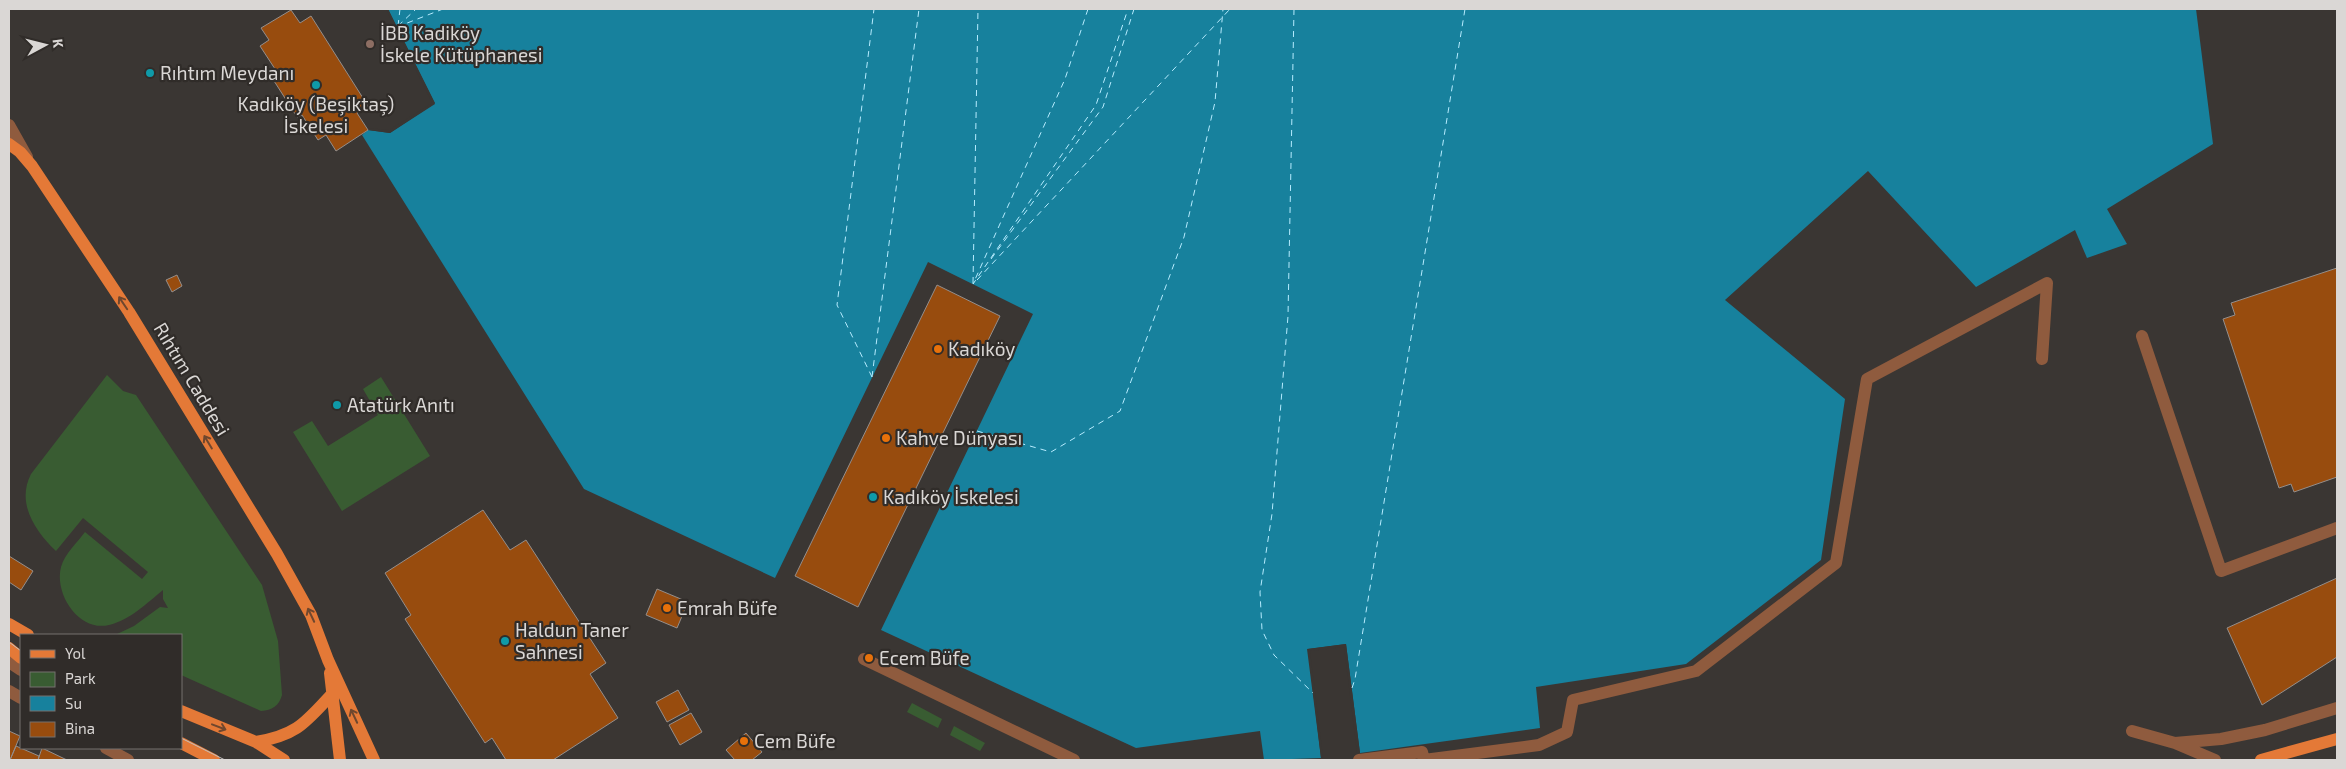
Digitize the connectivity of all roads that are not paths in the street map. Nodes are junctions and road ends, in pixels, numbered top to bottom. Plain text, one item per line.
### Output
1 (9, 124) edge
2 (9, 144) edge
3 (32, 166) junction
4 (2142, 336) dead end
5 (2042, 359) dead end
6 (2337, 528) edge
7 (9, 624) edge
8 (26, 634) edge
9 (9, 648) edge
10 (20, 657) edge
11 (864, 659) dead end
12 (328, 660) junction
13 (9, 662) edge
14 (20, 669) edge
15 (9, 691) edge
16 (332, 694) junction
17 (20, 697) edge
18 (2337, 708) edge
19 (182, 711) edge
20 (2132, 731) dead end
21 (2337, 739) edge
22 (256, 742) junction
23 (182, 744) edge
24 (2176, 744) junction
25 (108, 749) edge
26 (128, 760) edge
27 (214, 760) edge
28 (284, 760) edge
29 (340, 760) edge
30 (374, 760) edge
31 (1074, 760) edge
32 (1359, 760) edge
33 (2215, 760) edge
34 (2261, 760) edge

1 - 3 street, Rıhtım Caddesi
2 - 3 main road
12 -> 3 main road, Rıhtım Caddesi
4 - 6 street
5 - 32 street
7 - 8 main road
9 - 10 main road
11 - 31 street
12 - 16 main road, Rıhtım Caddesi
30 -> 12 main road, Rıhtım Caddesi
13 - 14 street
15 - 17 street
16 - 22 main road
16 - 29 main road, Rıhtım Caddesi
18 - 24 street
19 -> 22 main road
20 - 24 street
21 - 34 main road
22 - 28 main road
23 - 27 main road
24 - 33 street
25 - 26 street

